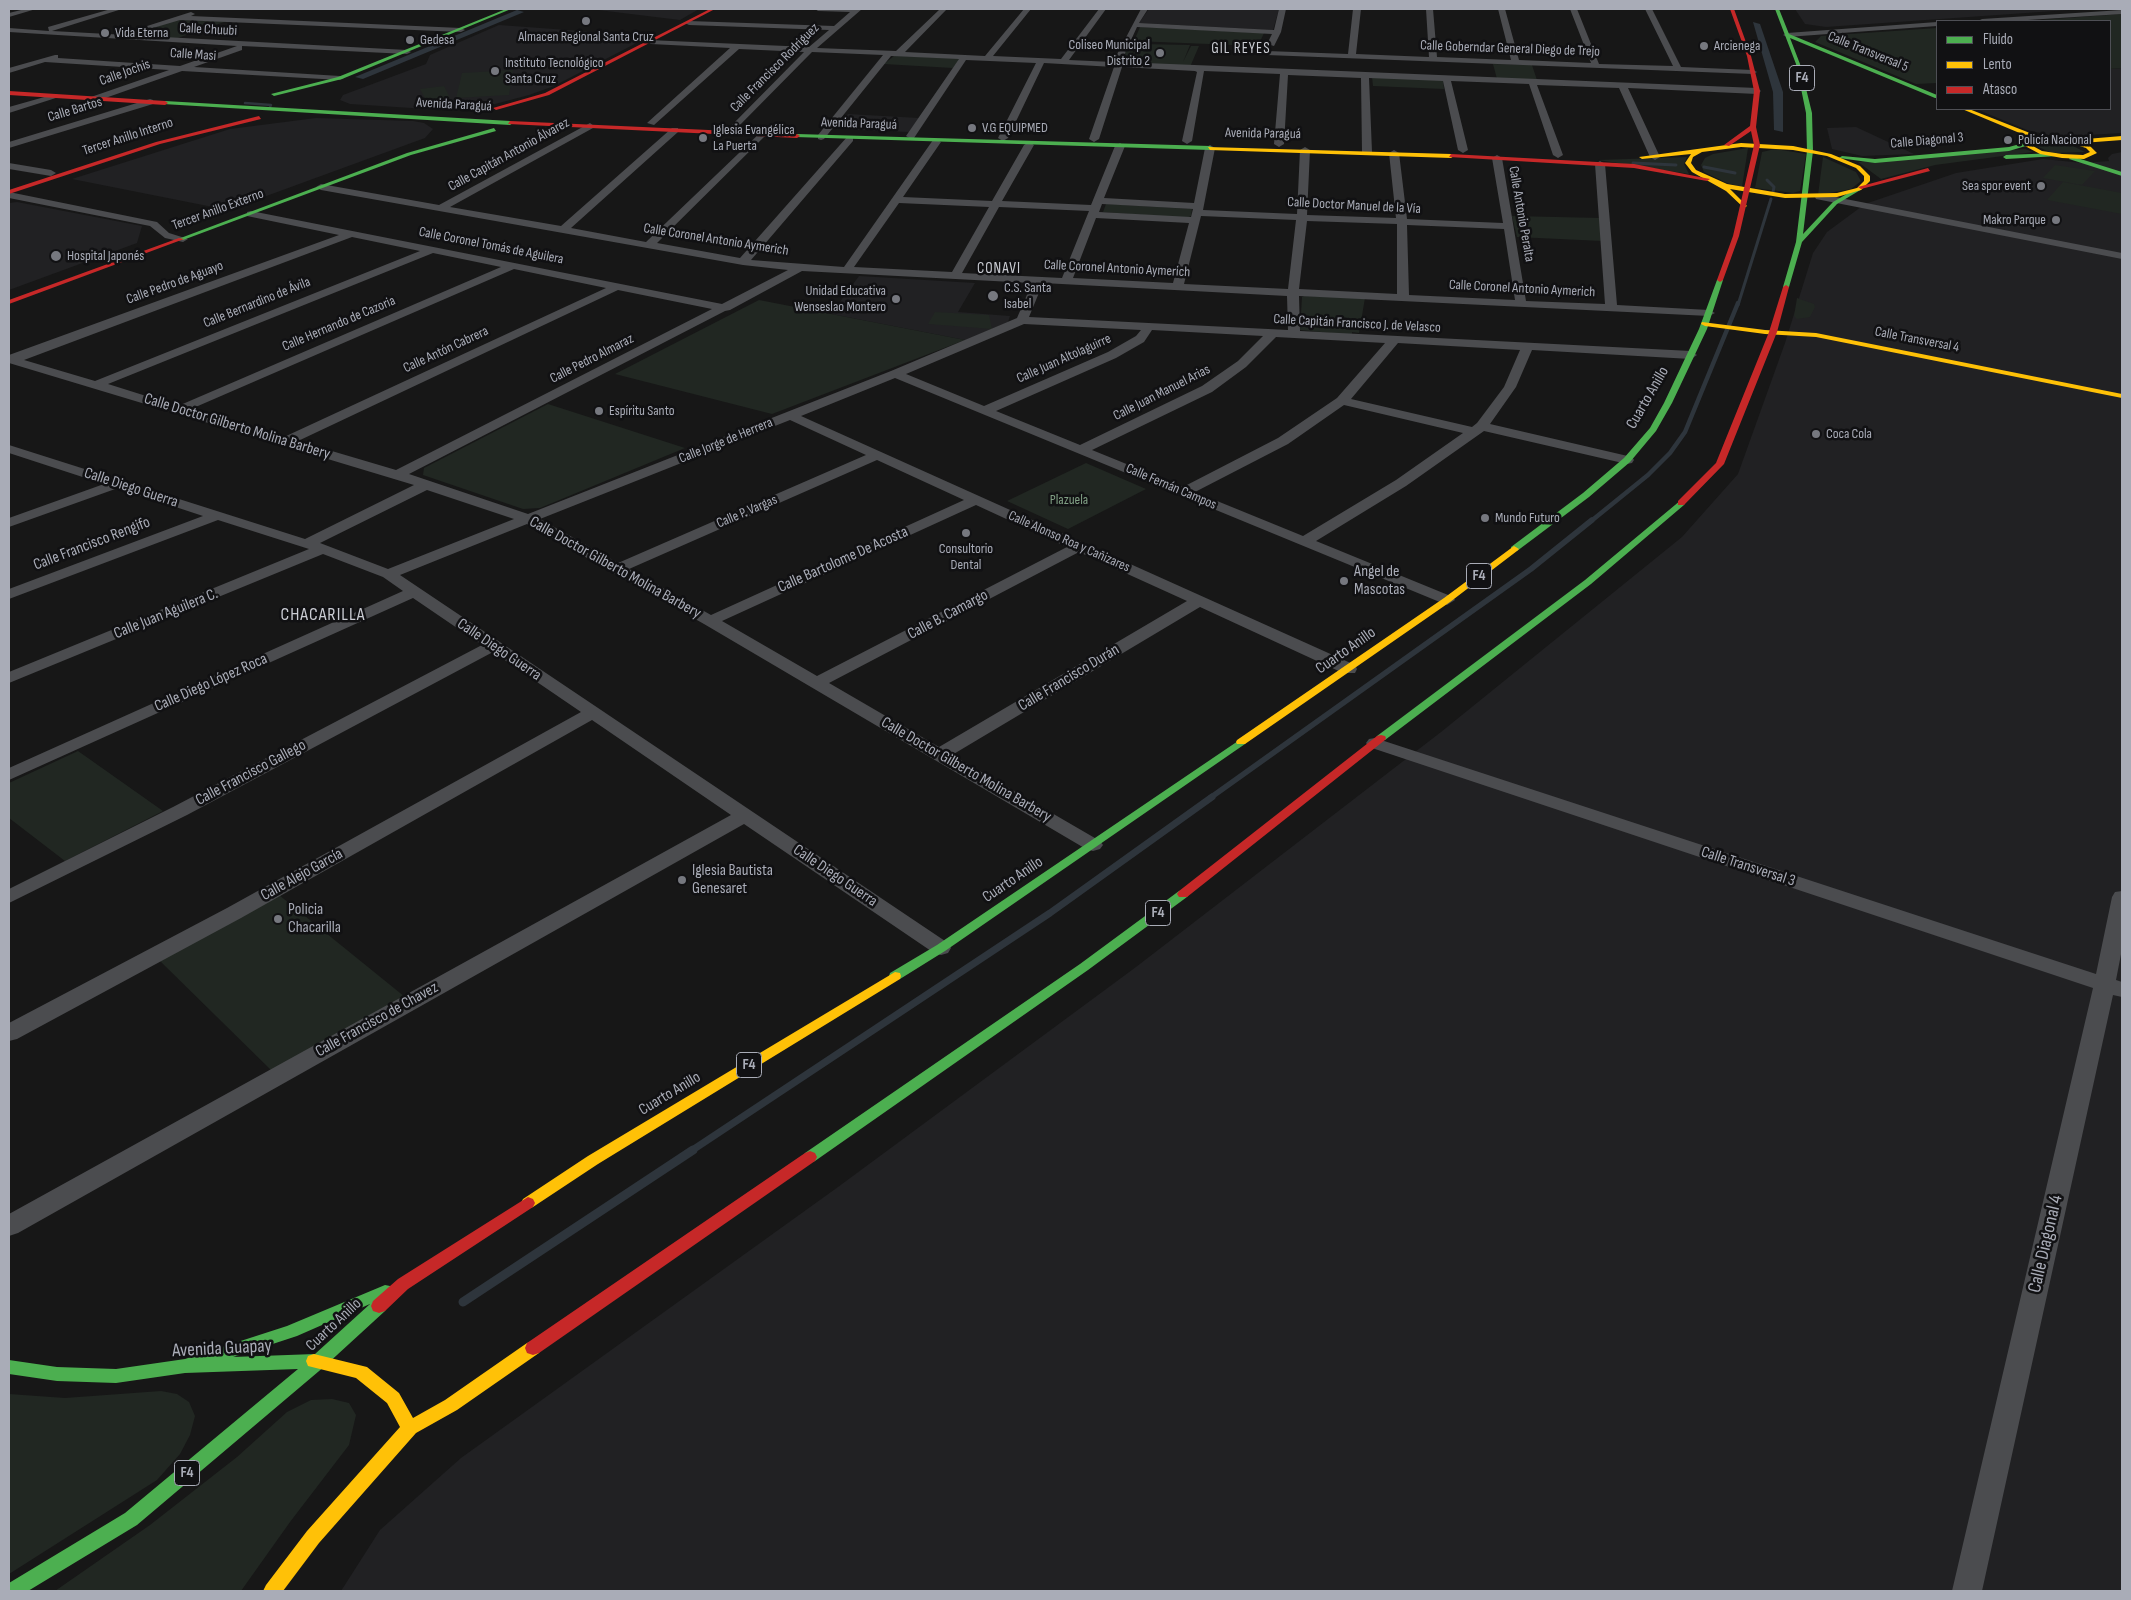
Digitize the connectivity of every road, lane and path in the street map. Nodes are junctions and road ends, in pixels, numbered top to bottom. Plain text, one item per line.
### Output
1 (32, 9) edge
2 (118, 9) edge
3 (209, 9) edge
4 (510, 9) edge
5 (520, 9) edge
6 (713, 9) edge
7 (818, 9) edge
8 (944, 9) edge
9 (1028, 9) edge
10 (1103, 9) edge
11 (1144, 9) edge
12 (1283, 9) edge
13 (1357, 9) edge
14 (1430, 9) edge
15 (1502, 9) edge
16 (1574, 9) edge
17 (1649, 9) edge
18 (1732, 9) edge
19 (1777, 9) edge
20 (857, 10) edge
21 (2122, 12) edge
22 (9, 15) edge
23 (181, 18) junction
24 (1998, 20) edge
25 (689, 22) junction
26 (1767, 23) dead end
27 (1782, 24) junction
28 (1936, 24) edge
29 (1134, 25) junction
30 (835, 28) junction
31 (9, 30) edge
32 (461, 30) junction
33 (39, 32) junction
34 (1277, 32) junction
35 (1787, 35) junction
36 (114, 38) junction
37 (16, 39) dead end
38 (651, 42) junction
39 (250, 45) junction
40 (88, 46) dead end
41 (736, 47) junction
42 (810, 50) junction
43 (70, 52) dead end
44 (407, 52) junction
45 (888, 54) junction
46 (898, 54) junction
47 (1352, 56) junction
48 (964, 57) junction
49 (987, 58) junction
50 (1434, 59) junction
51 (44, 60) junction
52 (1041, 60) junction
53 (1064, 61) junction
54 (1261, 62) junction
55 (1515, 62) junction
56 (389, 64) junction
57 (1119, 64) junction
58 (1537, 64) junction
59 (1596, 65) junction
60 (181, 68) junction
61 (1197, 68) junction
62 (1678, 68) junction
63 (9, 71) edge
64 (1284, 72) junction
65 (1753, 72) junction
66 (1365, 76) junction
67 (340, 78) junction
68 (1446, 78) junction
69 (1532, 82) junction
70 (1543, 82) junction
71 (1622, 85) junction
72 (9, 88) edge
73 (1757, 91) junction
74 (9, 93) edge
75 (106, 94) junction
76 (547, 94) junction
77 (58, 96) junction
78 (257, 96) junction
79 (1936, 97) edge
80 (94, 99) junction
81 (319, 100) junction
82 (150, 102) junction
83 (224, 109) junction
84 (488, 109) junction
85 (9, 110) edge
86 (1967, 110) edge
87 (304, 111) junction
88 (466, 112) junction
89 (349, 114) junction
90 (259, 118) junction
91 (271, 118) junction
92 (526, 118) junction
93 (452, 121) junction
94 (651, 123) junction
95 (590, 126) junction
96 (507, 127) junction
97 (1753, 127) junction
98 (734, 128) junction
99 (675, 130) junction
100 (762, 134) junction
101 (823, 135) junction
102 (911, 136) junction
103 (1003, 138) junction
104 (2122, 138) edge
105 (850, 139) junction
106 (1094, 139) junction
107 (2039, 140) junction
108 (1186, 141) junction
109 (936, 142) junction
110 (2074, 142) junction
111 (438, 144) junction
112 (1028, 144) junction
113 (1279, 144) junction
114 (2027, 144) junction
115 (9, 145) edge
116 (1757, 145) junction
117 (2122, 145) edge
118 (1120, 146) junction
119 (1727, 146) junction
120 (1210, 148) junction
121 (1367, 149) junction
122 (1305, 150) junction
123 (1463, 150) junction
124 (1810, 150) junction
125 (1701, 151) junction
126 (2092, 151) junction
127 (1394, 153) junction
128 (1829, 155) junction
129 (1558, 156) junction
130 (2062, 156) junction
131 (1655, 157) junction
132 (97, 158) junction
133 (1497, 158) junction
134 (1600, 164) junction
135 (9, 166) edge
136 (2103, 166) junction
137 (51, 173) junction
138 (2122, 174) edge
139 (1711, 180) junction
140 (321, 188) junction
141 (1860, 188) junction
142 (9, 191) edge
143 (1747, 191) junction
144 (1805, 196) junction
145 (1820, 197) junction
146 (896, 200) junction
147 (1837, 202) junction
148 (997, 204) junction
149 (1744, 206) junction
150 (441, 208) junction
151 (1096, 208) junction
152 (1197, 213) junction
153 (252, 214) junction
154 (1302, 217) junction
155 (1402, 222) junction
156 (1509, 226) junction
157 (563, 230) junction
158 (349, 234) junction
159 (183, 239) junction
160 (1799, 242) junction
161 (649, 245) junction
162 (431, 250) junction
163 (2122, 256) edge
164 (742, 262) junction
165 (512, 266) junction
166 (800, 268) junction
167 (847, 270) junction
168 (955, 276) junction
169 (1038, 280) junction
170 (1066, 281) junction
171 (618, 286) junction
172 (1178, 287) junction
173 (1293, 293) junction
174 (1403, 298) junction
175 (9, 302) edge
176 (1521, 303) junction
177 (726, 308) junction
178 (1611, 308) junction
179 (1707, 319) junction
180 (1022, 320) junction
181 (1148, 328) junction
182 (1774, 332) junction
183 (1272, 334) junction
184 (1294, 335) junction
185 (1394, 340) junction
186 (1527, 348) junction
187 (1691, 355) junction
188 (10, 359) edge
189 (895, 374) junction
190 (95, 385) junction
191 (2122, 396) edge
192 (1342, 401) junction
193 (179, 410) junction
194 (986, 410) junction
195 (789, 415) junction
196 (1479, 429) junction
197 (287, 441) junction
198 (1081, 450) junction
199 (11, 451) edge
200 (878, 455) junction
201 (1627, 460) junction
202 (397, 475) junction
203 (119, 483) junction
204 (426, 485) junction
205 (1184, 492) junction
206 (977, 500) junction
207 (216, 516) junction
208 (529, 520) junction
209 (9, 522) edge
210 (1304, 542) junction
211 (306, 544) junction
212 (1080, 546) junction
213 (323, 549) junction
214 (616, 569) junction
215 (388, 574) junction
216 (414, 592) junction
217 (9, 594) edge
218 (1447, 600) junction
219 (1199, 601) junction
220 (710, 620) junction
221 (492, 646) junction
222 (1349, 669) junction
223 (9, 678) edge
224 (817, 683) junction
225 (592, 713) junction
226 (1375, 743) junction
227 (939, 755) junction
228 (9, 775) edge
229 (745, 815) junction
230 (1094, 845) junction
231 (9, 897) edge
232 (2122, 897) edge
233 (942, 948) junction
234 (2113, 987) edge
235 (9, 1033) edge
236 (9, 1226) edge
237 (403, 1284) junction
238 (319, 1361) junction
239 (185, 1366) junction
240 (9, 1367) edge
241 (410, 1428) junction
242 (12, 1591) edge
243 (272, 1591) edge
244 (1967, 1591) edge

1 - 22 street
2 - 33 street
3 - 23 street
4 - 32 main road, Tercer Anillo Interno
5 - 56 main road, Tercer Anillo Interno
6 - 25 main road
7 - 20 street
8 - 46 street
9 - 49 street
10 - 53 street
11 - 29 street
12 - 34 street
13 - 47 street
14 - 50 street
15 - 55 street
16 - 59 street
17 - 62 street
18 - 65 main road, Cuarto Anillo / F4
19 - 27 main road, F4
20 - 30 street, Calle Francisco Rodriguez
21 - 24 street
23 - 32 street
23 - 36 street
25 - 30 street
25 - 38 main road
26 - 27 main road
27 - 35 main road, F4
28 - 35 street
29 - 34 street
29 - 57 street
30 - 42 street, Calle Francisco Rodriguez
31 - 33 street, Calle Chuubi
32 - 44 main road, Tercer Anillo Interno
32 - 56 main road
33 - 36 street, Calle Chuubi
33 - 37 street
34 - 54 street
35 - 79 main road, Calle Transversal 5
35 - 124 main road, F4
36 - 39 street, Calle Chuubi
36 - 40 street
38 - 41 street
38 - 76 main road
39 - 44 street, Calle Chuubi
39 - 60 street, Calle Jochis
41 - 42 street
41 - 94 street
42 - 45 street
42 - 98 street, Calle Francisco Rodriguez
43 - 51 street
44 - 67 main road, Tercer Anillo Interno
45 - 46 street
45 - 101 street
46 - 48 street
47 - 50 street, Calle Goberndar General Diego de Trejo
47 - 54 street, Calle Goberndar General Diego de Trejo
48 - 49 street
48 - 102 street
49 - 52 street
50 - 55 street, Calle Goberndar General Diego de Trejo
51 - 60 street, Calle Masi
51 - 63 street
52 - 53 street
52 - 103 street
53 - 57 street
54 - 61 street
54 - 64 street
55 - 58 street, Calle Goberndar General Diego de Trejo
56 - 81 main road, Tercer Anillo Interno
57 - 61 street
57 - 106 street
58 - 59 street, Calle Goberndar General Diego de Trejo
58 - 70 street
59 - 62 street, Calle Goberndar General Diego de Trejo
60 - 67 street, Calle Masi
60 - 75 street, Calle Jochis
61 - 108 street
62 - 65 street, Calle Goberndar General Diego de Trejo
64 - 66 street
64 - 113 street
65 - 73 main road, Cuarto Anillo / F4
66 - 68 street
66 - 121 street
67 - 78 main road, Tercer Anillo Interno
68 - 69 street
68 - 123 street
69 - 70 street
69 - 129 street
70 - 71 street
71 - 73 street
71 - 131 street
72 - 75 main road, Avenida Paraguá
73 - 97 main road, Cuarto Anillo / F4
74 - 77 main road, Avenida Paraguá
75 - 78 main road, Avenida Paraguá
75 - 80 street, Calle Jochis
76 - 84 main road
76 - 92 main road
77 - 80 main road, Avenida Paraguá
77 - 85 street
78 - 81 main road, Avenida Paraguá
78 - 81 main road, Tercer Anillo Interno
78 - 83 main road, Tercer Anillo Interno
80 - 82 main road, Avenida Paraguá
81 - 87 main road, Tercer Anillo Interno
81 - 88 main road, Avenida Paraguá
82 - 83 main road, Avenida Paraguá
82 - 115 street, Calle Bartos
83 - 87 main road, Avenida Paraguá
83 - 90 main road, Tercer Anillo Interno
83 - 132 main road, Tercer Anillo Interno
84 - 88 main road
84 - 92 main road
86 - 107 main road
87 - 89 main road, Avenida Paraguá
87 - 91 main road, Tercer Anillo Interno
88 - 92 main road, Avenida Paraguá
88 - 93 main road
89 - 91 main road
89 - 93 main road, Avenida Paraguá
90 - 91 main road, Tercer Anillo Interno
90 - 142 main road, Tercer Anillo Interno
92 - 93 main road, Avenida Paraguá
92 - 94 main road, Avenida Paraguá
92 - 95 main road, Avenida Paraguá
92 - 96 main road
93 - 96 main road
93 - 111 main road
94 - 98 main road, Avenida Paraguá
95 - 99 main road, Avenida Paraguá
95 - 150 street, Calle Capitán Antonio Álvarez
96 - 111 main road, Tercer Anillo Externo
97 - 116 main road, Cuarto Anillo / F4
97 - 119 main road
98 - 101 main road, Avenida Paraguá
99 - 100 main road, Avenida Paraguá
99 - 157 street
100 - 101 main road, Avenida Paraguá
100 - 161 street
101 - 102 main road, Avenida Paraguá
101 - 105 main road, Avenida Paraguá
102 - 103 main road, Avenida Paraguá
103 - 106 main road, Avenida Paraguá
104 - 110 main road
105 - 109 main road, Avenida Paraguá
105 - 164 street
106 - 108 main road, Avenida Paraguá
107 - 110 main road
107 - 114 main road, Calle Diagonal 3
108 - 113 main road, Avenida Paraguá
109 - 112 main road, Avenida Paraguá
109 - 146 street
110 - 126 main road
111 - 140 main road, Tercer Anillo Externo
112 - 118 main road, Avenida Paraguá
112 - 148 street
113 - 121 main road, Avenida Paraguá
114 - 128 main road, Calle Diagonal 3
114 - 130 main road
116 - 119 main road, Avenida Paraguá
116 - 124 main road, Avenida Paraguá
116 - 143 main road, Cuarto Anillo / F4
117 - 126 main road
118 - 120 main road, Avenida Paraguá
118 - 151 street
119 - 125 main road, Avenida Paraguá
120 - 122 main road, Avenida Paraguá
120 - 152 street
121 - 122 main road, Avenida Paraguá
121 - 123 main road, Avenida Paraguá
121 - 127 main road, Avenida Paraguá
122 - 154 street
123 - 129 main road, Avenida Paraguá
124 - 128 main road, Avenida Paraguá
124 - 144 main road, F4
125 - 131 main road, Avenida Paraguá
125 - 139 main road
126 - 130 main road
126 - 136 main road
127 - 133 main road, Avenida Paraguá
127 - 155 street
128 - 141 main road
129 - 131 main road, Avenida Paraguá
130 - 136 main road
130 - 141 main road, Calle Diagonal 3
132 - 137 main road, Tercer Anillo Interno
132 - 142 main road
133 - 134 main road, Avenida Paraguá
133 - 156 street, Calle Antonio Peralta
134 - 139 main road, Avenida Paraguá
134 - 178 street
135 - 137 street
136 - 138 main road
137 - 142 main road, Tercer Anillo Interno
139 - 143 main road, Avenida Paraguá
139 - 149 main road
140 - 150 street, Calle Coronel Antonio Aymerich
140 - 153 main road, Tercer Anillo Externo
141 - 145 main road, Calle Diagonal 3
141 - 147 main road
142 - 159 street
143 - 144 main road, Avenida Paraguá
143 - 149 main road, Cuarto Anillo / F4
144 - 145 main road, Calle Diagonal 3
144 - 160 main road, F4
145 - 147 street
146 - 148 street, Calle Doctor Manuel de la Vía
146 - 167 street
147 - 160 main road
147 - 163 street
148 - 151 street, Calle Doctor Manuel de la Vía
148 - 168 street
149 - 179 main road, Cuarto Anillo / F4
150 - 157 street, Calle Coronel Antonio Aymerich
151 - 152 street
151 - 152 street, Calle Doctor Manuel de la Vía
151 - 170 street
152 - 154 street, Calle Doctor Manuel de la Vía
152 - 172 street
153 - 158 street, Calle Coronel Tomás de Aguilera
153 - 159 main road, Tercer Anillo Externo
154 - 155 street, Calle Doctor Manuel de la Vía
154 - 173 street
155 - 156 street, Calle Doctor Manuel de la Vía
155 - 174 street
156 - 176 street, Calle Antonio Peralta
157 - 161 street, Calle Coronel Antonio Aymerich
158 - 162 street, Calle Coronel Tomás de Aguilera
158 - 188 street, Calle Pedro de Aguayo
159 - 175 main road, Tercer Anillo Externo
160 - 182 main road, F4
161 - 164 street, Calle Coronel Antonio Aymerich
162 - 165 street, Calle Coronel Tomás de Aguilera
162 - 190 street, Calle Bernardino de Ávila
164 - 166 street, Calle Coronel Antonio Aymerich
165 - 171 street, Calle Coronel Tomás de Aguilera
165 - 193 street, Calle Hernando de Cazoria
166 - 167 street, Calle Coronel Antonio Aymerich
166 - 177 street, Calle Pedro Almaraz
167 - 168 street, Calle Coronel Antonio Aymerich
168 - 169 street, Calle Coronel Antonio Aymerich
169 - 170 street, Calle Coronel Antonio Aymerich
169 - 180 street
170 - 172 street, Calle Coronel Antonio Aymerich
171 - 177 street, Calle Coronel Tomás de Aguilera
171 - 197 street, Calle Antón Cabrera
172 - 173 street, Calle Coronel Antonio Aymerich
173 - 174 street, Calle Coronel Antonio Aymerich
173 - 184 street
174 - 176 street, Calle Coronel Antonio Aymerich
176 - 178 street, Calle Coronel Antonio Aymerich
177 - 202 street, Calle Pedro Almaraz
178 - 179 street, Calle Coronel Antonio Aymerich
179 - 182 main road, Calle Transversal 4
179 - 187 main road, Cuarto Anillo / F4
180 - 181 street, Calle Capitán Francisco J. de Velasco
180 - 189 street, Calle Jorge de Herrera
181 - 183 street, Calle Capitán Francisco J. de Velasco
181 - 194 street, Calle Juan Altolaguirre
182 - 191 main road, Calle Transversal 4
182 - 226 main road, F4
183 - 184 street, Calle Capitán Francisco J. de Velasco
183 - 198 street, Calle Juan Manuel Arias
184 - 185 street, Calle Capitán Francisco J. de Velasco
185 - 186 street, Calle Capitán Francisco J. de Velasco
185 - 192 street
186 - 187 street, Calle Capitán Francisco J. de Velasco
186 - 196 street
187 - 201 main road, Cuarto Anillo / F4
188 - 190 street, Calle Doctor Gilberto Molina Barbery
189 - 194 street, Calle Fernán Campos
189 - 195 street, Calle Jorge de Herrera
190 - 193 street, Calle Doctor Gilberto Molina Barbery
192 - 196 street
192 - 205 street
193 - 197 street, Calle Doctor Gilberto Molina Barbery
194 - 198 street, Calle Fernán Campos
195 - 200 street, Calle Alonso Roa y Cañizares
195 - 208 street, Calle Jorge de Herrera
196 - 201 street
196 - 210 street
197 - 202 street, Calle Doctor Gilberto Molina Barbery
198 - 205 street, Calle Fernán Campos
199 - 203 street, Calle Diego Guerra
200 - 206 street, Calle Alonso Roa y Cañizares
200 - 214 street, Calle P. Vargas
201 - 218 main road, Cuarto Anillo / F4
202 - 204 street, Calle Doctor Gilberto Molina Barbery
203 - 207 street, Calle Diego Guerra
203 - 209 street
204 - 208 street, Calle Doctor Gilberto Molina Barbery
204 - 211 street
205 - 210 street, Calle Fernán Campos
206 - 212 street, Calle Alonso Roa y Cañizares
206 - 220 street, Calle Bartolome De Acosta
207 - 211 street, Calle Diego Guerra
207 - 217 street, Calle Francisco Rengifo
208 - 214 street, Calle Doctor Gilberto Molina Barbery
208 - 215 street, Calle Jorge de Herrera
210 - 218 street, Calle Fernán Campos
211 - 213 street, Calle Diego Guerra
212 - 219 street, Calle Alonso Roa y Cañizares
212 - 224 street, Calle B. Camargo
213 - 215 street, Calle Diego Guerra
213 - 223 street, Calle Juan Aguilera C.
214 - 220 street, Calle Doctor Gilberto Molina Barbery
215 - 216 street, Calle Diego Guerra
216 - 221 street, Calle Diego Guerra
216 - 228 street, Calle Diego López Roca
218 - 222 main road, Cuarto Anillo / F4
219 - 222 street, Calle Alonso Roa y Cañizares
219 - 227 street, Calle Francisco Durán
220 - 224 street, Calle Doctor Gilberto Molina Barbery
221 - 225 street, Calle Diego Guerra
221 - 231 street, Calle Francisco Gallego
222 - 230 main road, Cuarto Anillo / F4
224 - 227 street, Calle Doctor Gilberto Molina Barbery
225 - 229 street, Calle Diego Guerra
225 - 235 street, Calle Alejo García
226 - 234 street, Calle Transversal 3
226 - 241 main road, F4
227 - 230 street, Calle Doctor Gilberto Molina Barbery
229 - 233 street, Calle Diego Guerra
229 - 236 street, Calle Francisco de Chavez
230 - 233 main road, Cuarto Anillo / F4
232 - 234 street, Calle Diagonal 4
233 - 237 main road, Cuarto Anillo / F4
234 - 244 street, Calle Diagonal 4
237 - 238 main road, Cuarto Anillo / F4
237 - 239 main road
238 - 239 main road, Avenida Guapay
238 - 241 main road, Avenida Guapay
238 - 242 main road, Cuarto Anillo / F4
239 - 240 main road, Avenida Guapay
241 - 243 main road, F4

